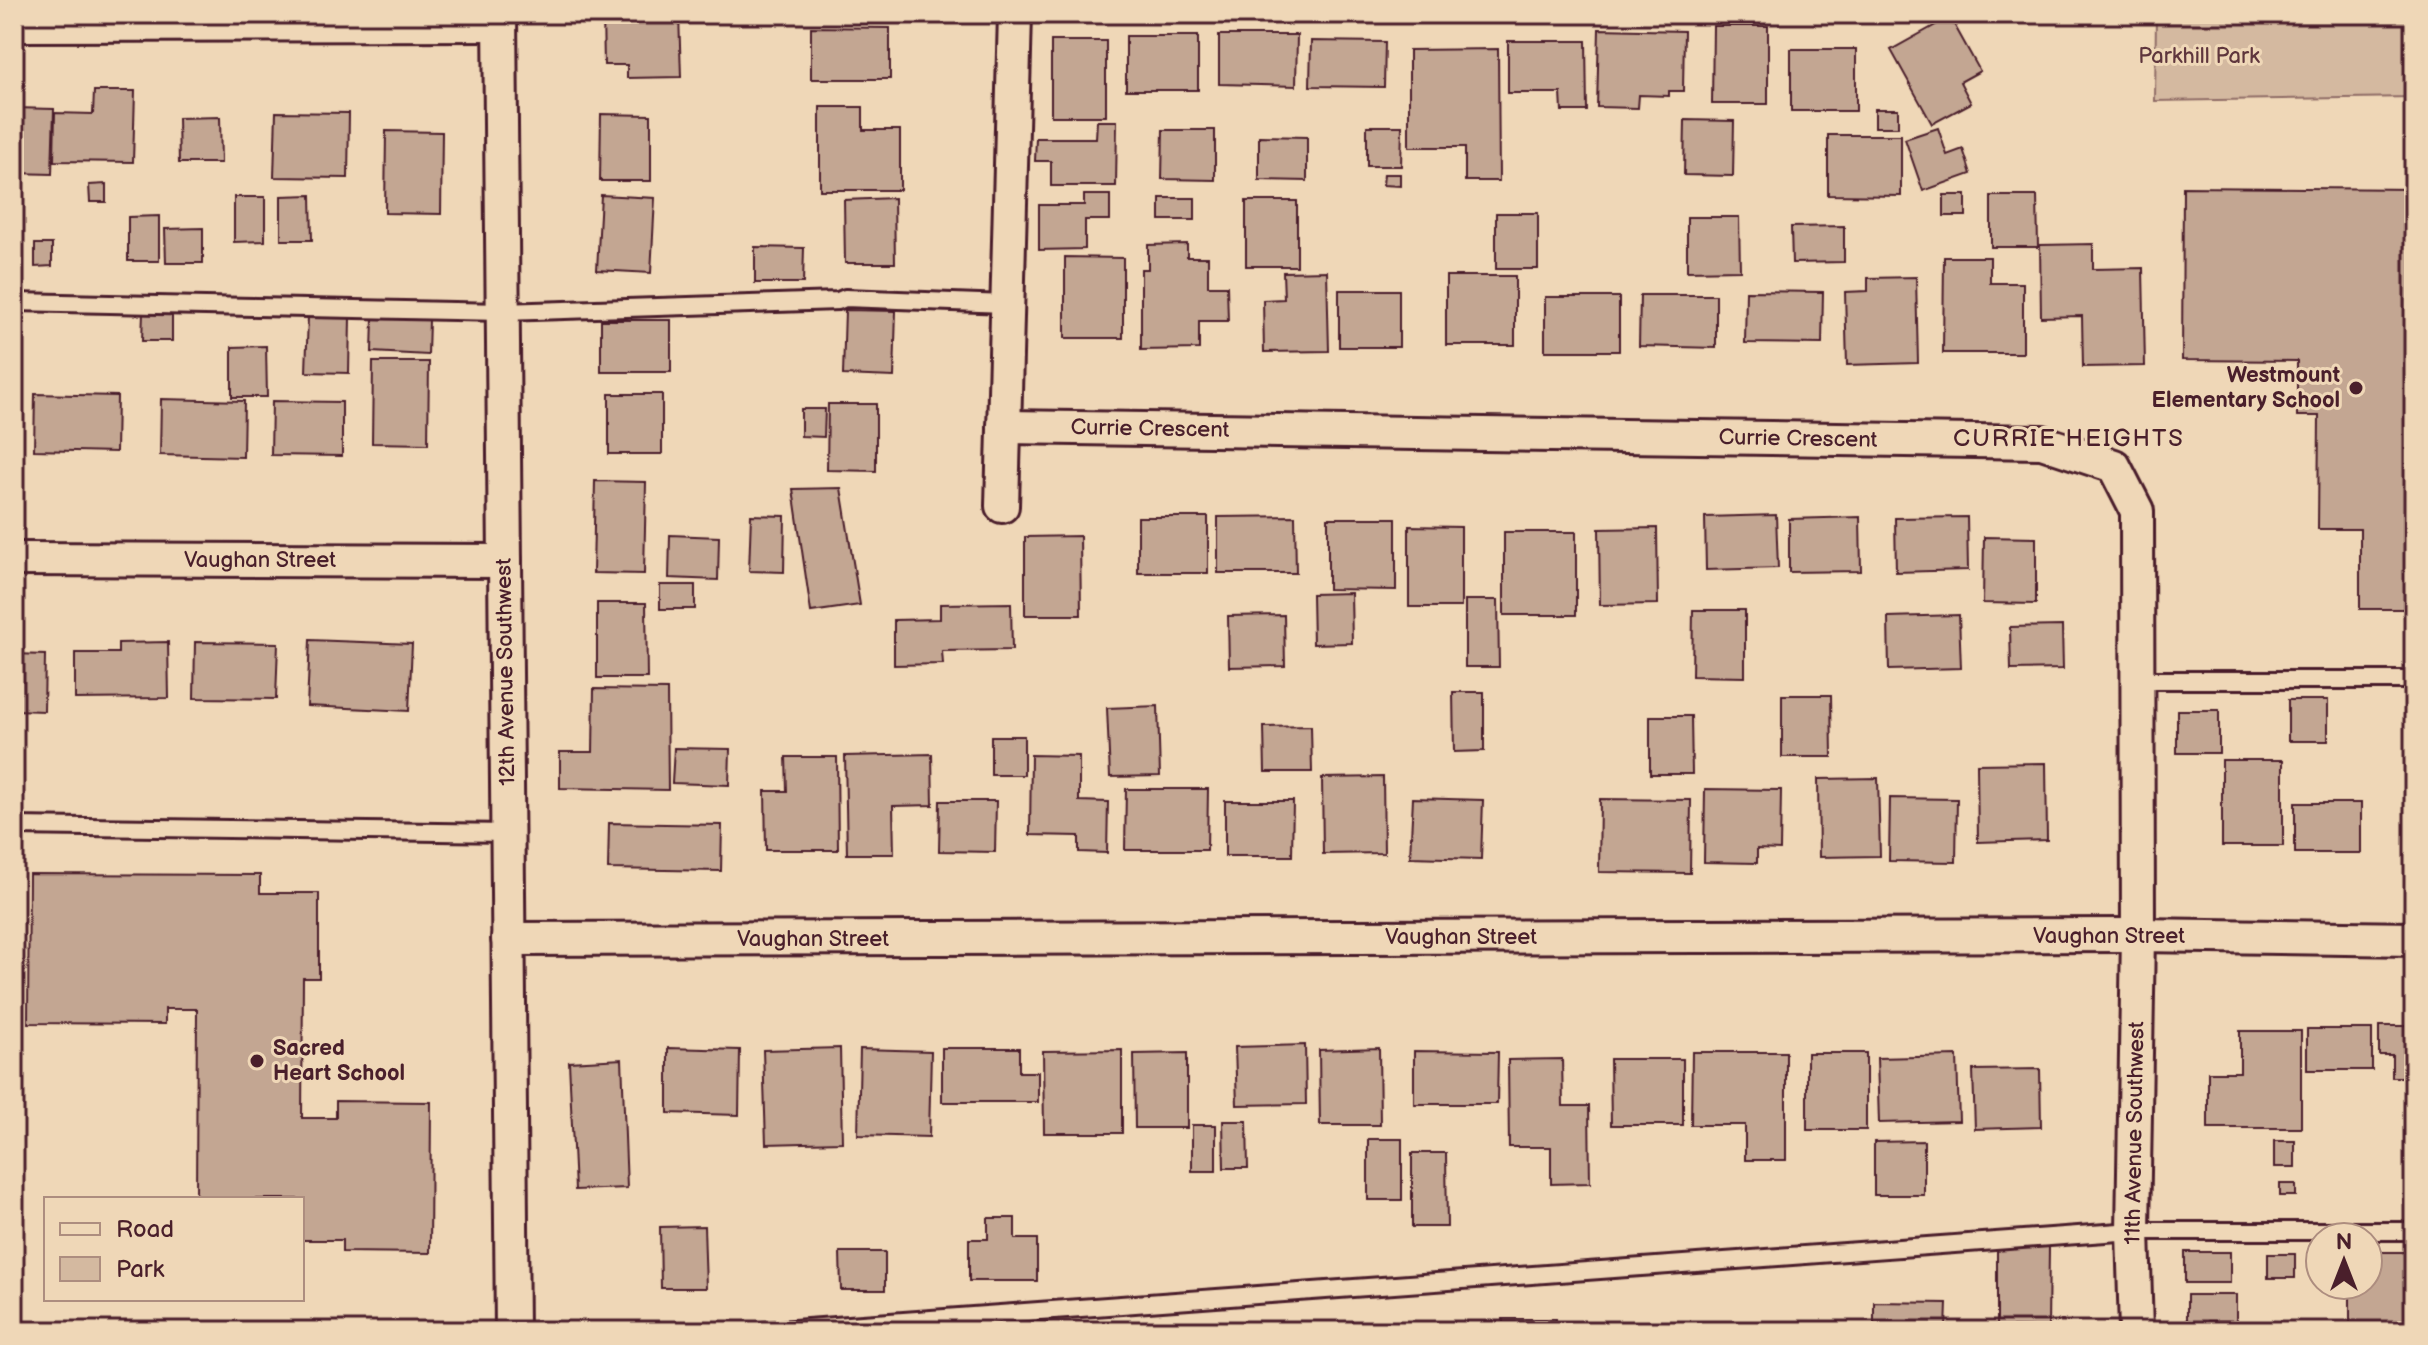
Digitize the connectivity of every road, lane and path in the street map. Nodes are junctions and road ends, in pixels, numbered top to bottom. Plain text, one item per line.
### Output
1 (1015, 14) edge
2 (500, 19) edge
3 (14, 25) edge
4 (14, 302) edge
5 (1006, 304) junction
6 (503, 312) junction
7 (1004, 427) junction
8 (1002, 506) dead end
9 (14, 559) edge
10 (505, 561) junction
11 (2139, 680) junction
12 (2414, 680) edge
13 (14, 826) edge
14 (508, 833) junction
15 (2138, 935) junction
16 (508, 939) junction
17 (2414, 939) edge
18 (2133, 1231) junction
19 (2414, 1231) edge
20 (512, 1331) edge
21 (766, 1331) edge
22 (2136, 1331) edge

1 - 5 street
2 - 3 street
2 - 6 street, 12th Avenue Southwest
4 - 6 lane
5 - 6 lane
5 - 7 street
6 - 10 street, 12th Avenue Southwest
7 - 8 street
7 - 11 street, Currie Crescent
9 - 10 street, Vaughan Street
10 - 14 street, 12th Avenue Southwest
11 - 12 lane
11 - 15 street, Currie Crescent
13 - 14 lane
14 - 16 street, 12th Avenue Southwest
15 - 16 street, Vaughan Street
15 - 17 street, Vaughan Street
15 - 18 street, 11th Avenue Southwest
16 - 20 street, 12th Avenue Southwest
18 - 19 lane
18 - 21 lane
18 - 22 street, 11th Avenue Southwest

